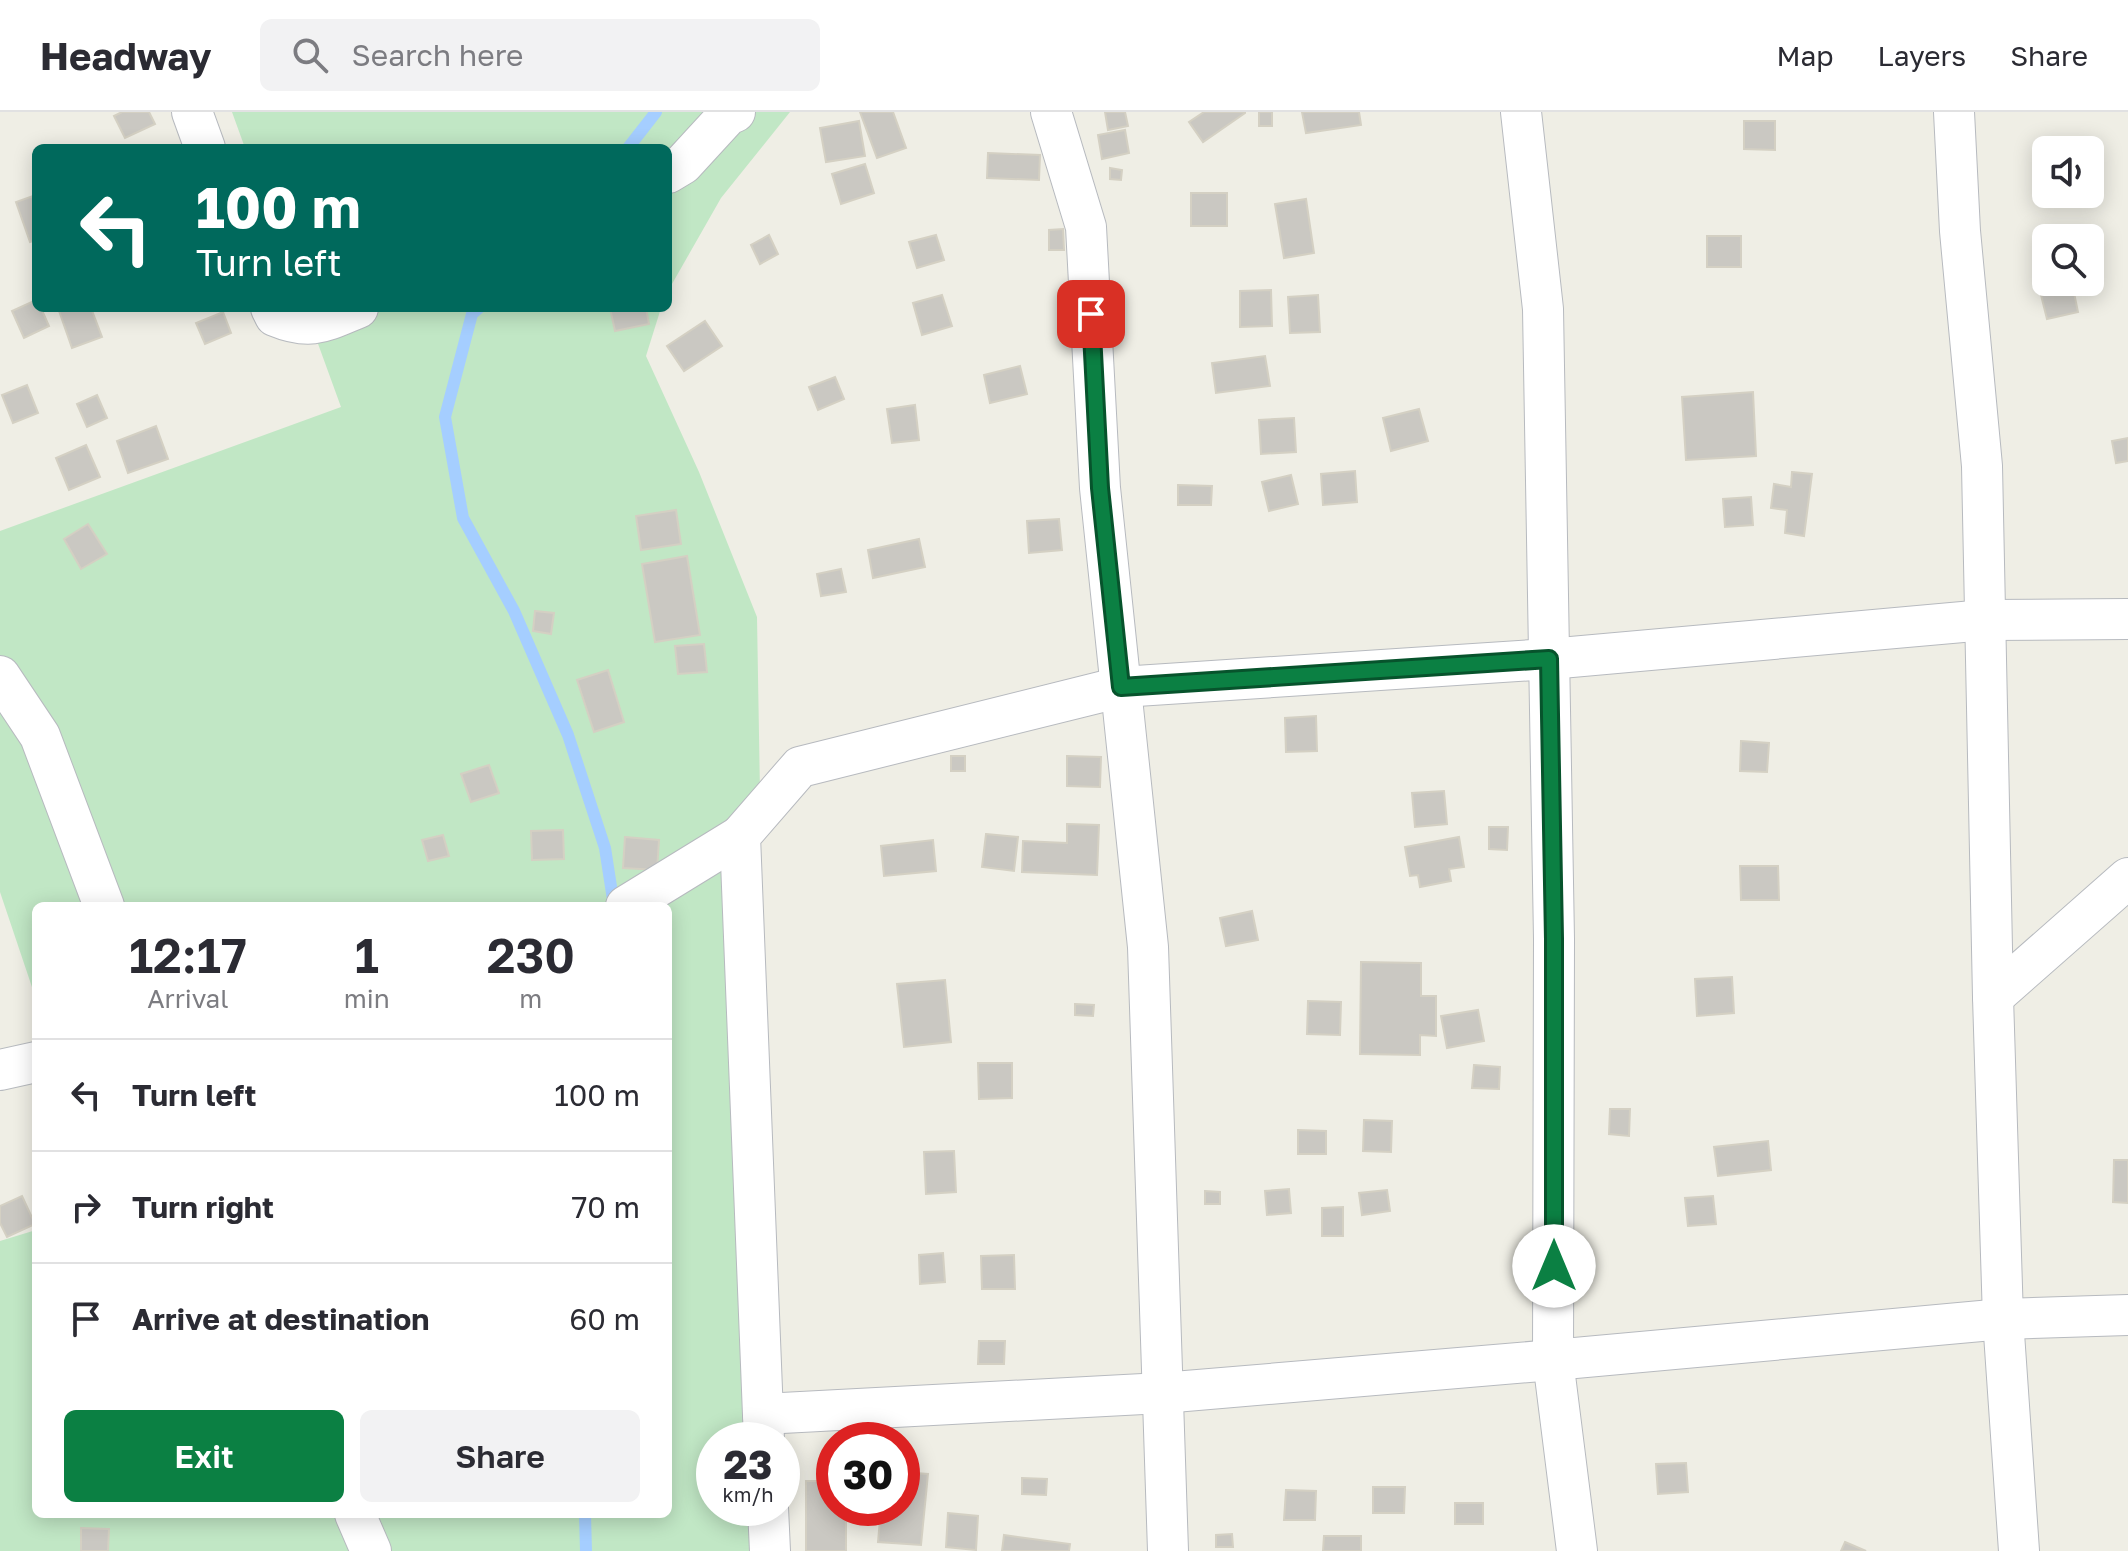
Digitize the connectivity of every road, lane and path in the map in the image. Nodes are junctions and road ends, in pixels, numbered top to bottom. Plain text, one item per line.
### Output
1 (192, 112) edge
2 (735, 112) edge
3 (1051, 112) edge
4 (1521, 112) edge
5 (1954, 112) edge
6 (204, 144) edge
7 (672, 171) edge
8 (273, 312) edge
9 (348, 312) edge
10 (2128, 619) edge
11 (1985, 620) junction
12 (1549, 659) junction
13 (0, 676) edge
14 (1121, 687) junction
15 (740, 836) junction
16 (2128, 878) edge
17 (102, 902) edge
18 (633, 902) edge
19 (1993, 997) junction
20 (32, 1063) edge
21 (0, 1070) edge
22 (2128, 1315) edge
23 (2003, 1319) junction
24 (1553, 1360) junction
25 (1162, 1393) junction
26 (764, 1422) edge
27 (800, 1424) edge
28 (357, 1518) edge
29 (769, 1526) edge
30 (371, 1551) edge
31 (770, 1551) edge
32 (1168, 1551) edge
33 (1577, 1551) edge
34 (2019, 1551) edge

1 - 6 street
2 - 7 street
3 - 14 street
4 - 12 street
5 - 11 street
8 - 9 street
10 - 11 street
11 - 12 street
11 - 19 street
12 - 14 street
12 - 24 street
13 - 17 street
14 - 15 street
14 - 25 street
15 - 18 street
15 - 26 street
16 - 19 street
19 - 23 street
20 - 21 street
22 - 23 street
23 - 24 street
23 - 34 street
24 - 25 street
24 - 33 street
25 - 27 street
25 - 32 street
28 - 30 street
29 - 31 street

